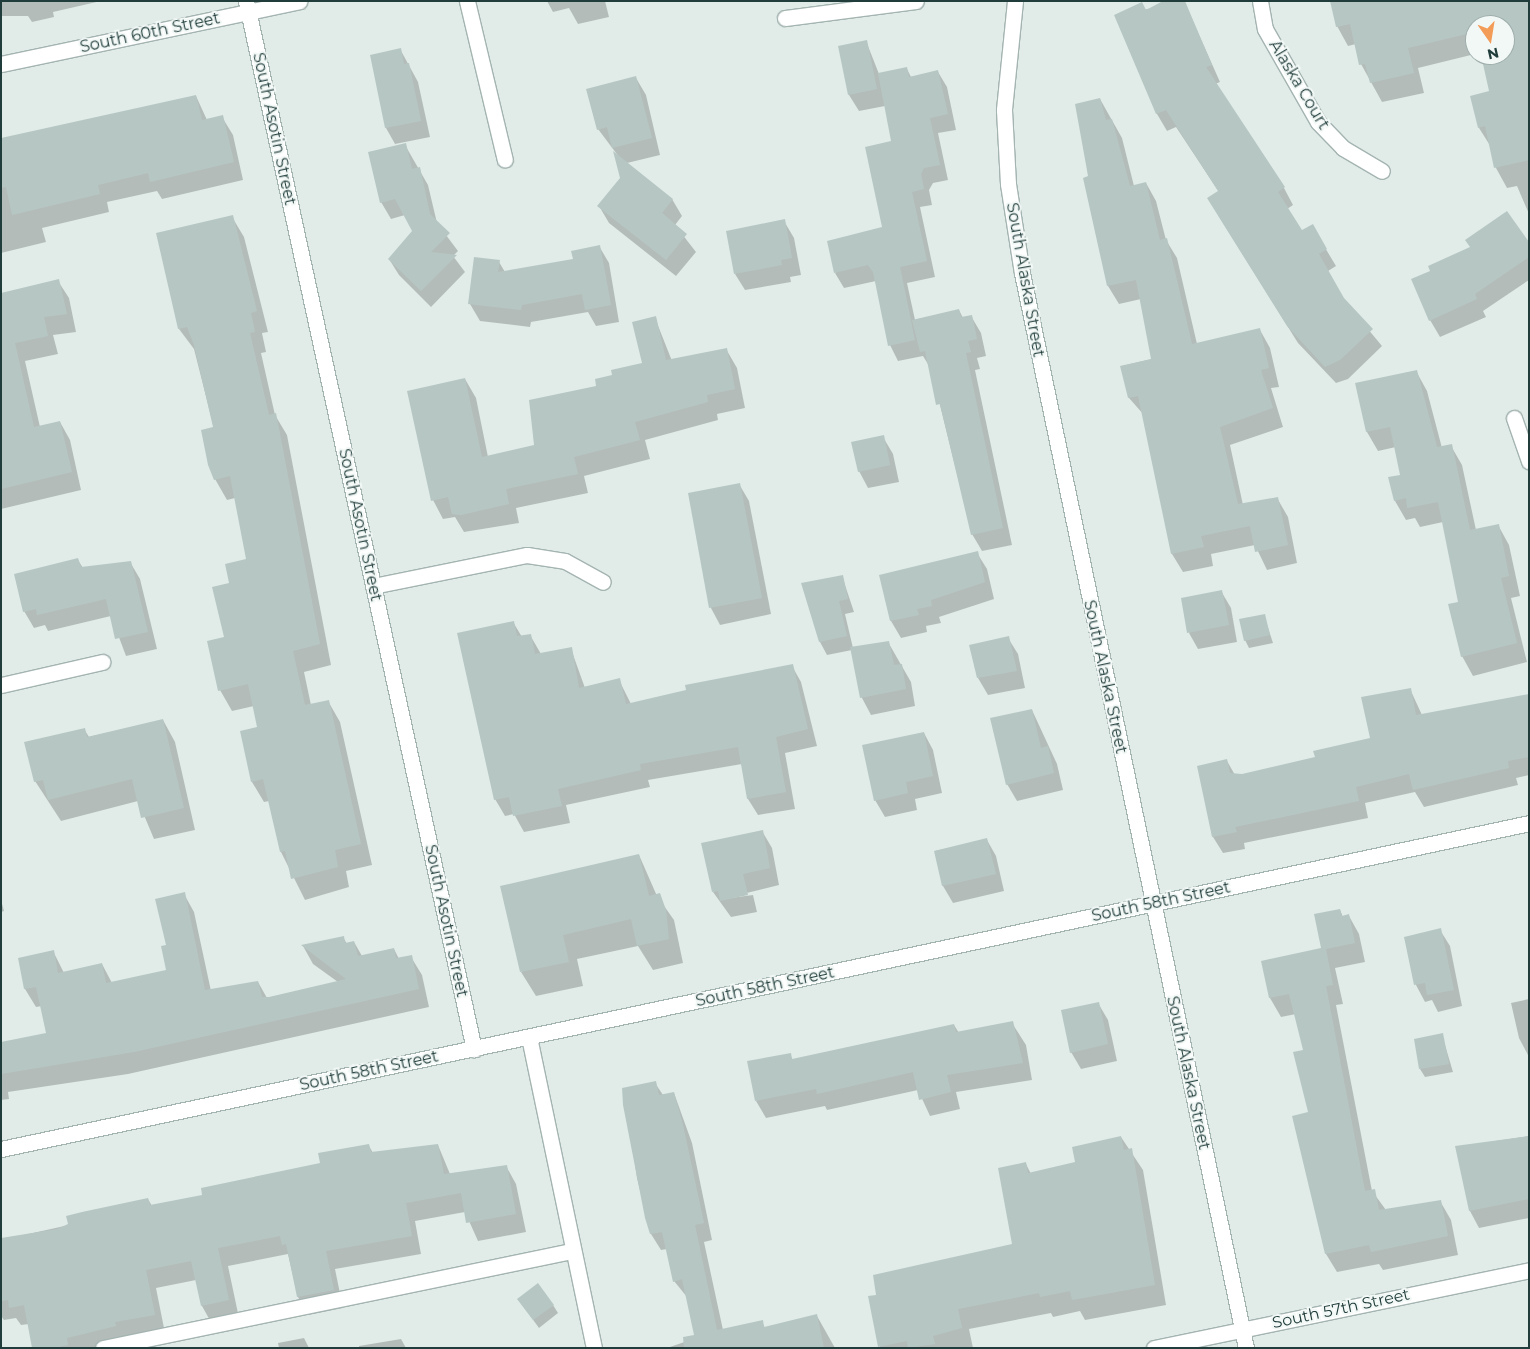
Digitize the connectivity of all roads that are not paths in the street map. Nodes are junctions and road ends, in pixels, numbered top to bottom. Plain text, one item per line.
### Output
1 (299, 1) edge
2 (466, 1) edge
3 (916, 1) edge
4 (1015, 1) edge
5 (1260, 1) edge
6 (248, 7) edge
7 (785, 18) dead end
8 (1, 64) edge
9 (506, 160) dead end
10 (1382, 171) dead end
11 (1514, 418) dead end
12 (1529, 461) edge
13 (603, 582) dead end
14 (373, 586) junction
15 (102, 662) dead end
16 (1, 685) edge
17 (1529, 823) edge
18 (1152, 904) junction
19 (529, 1037) junction
20 (474, 1049) junction
21 (1, 1149) edge
22 (574, 1251) junction
23 (1529, 1270) edge
24 (1242, 1329) junction
25 (103, 1348) edge
26 (594, 1348) edge
27 (1154, 1348) edge
28 (1246, 1348) edge

1 - 6 street, South 60th Street
2 - 9 street
3 - 7 street
4 - 18 street, South Alaska Street
5 - 10 street, Alaska Court
6 - 8 street, South 60th Street
6 - 14 street, South Asotin Street
11 - 12 street
13 - 14 street
14 - 20 street, South Asotin Street
15 - 16 street
17 - 18 street, South 58th Street
18 - 19 street, South 58th Street
18 - 24 street, South Alaska Street
19 - 20 street, South 58th Street
19 - 22 street
20 - 21 street, South 58th Street
22 - 25 street
22 - 26 street
23 - 24 street, South 57th Street
24 - 27 street, South 57th Street
24 - 28 street, South Alaska Street

